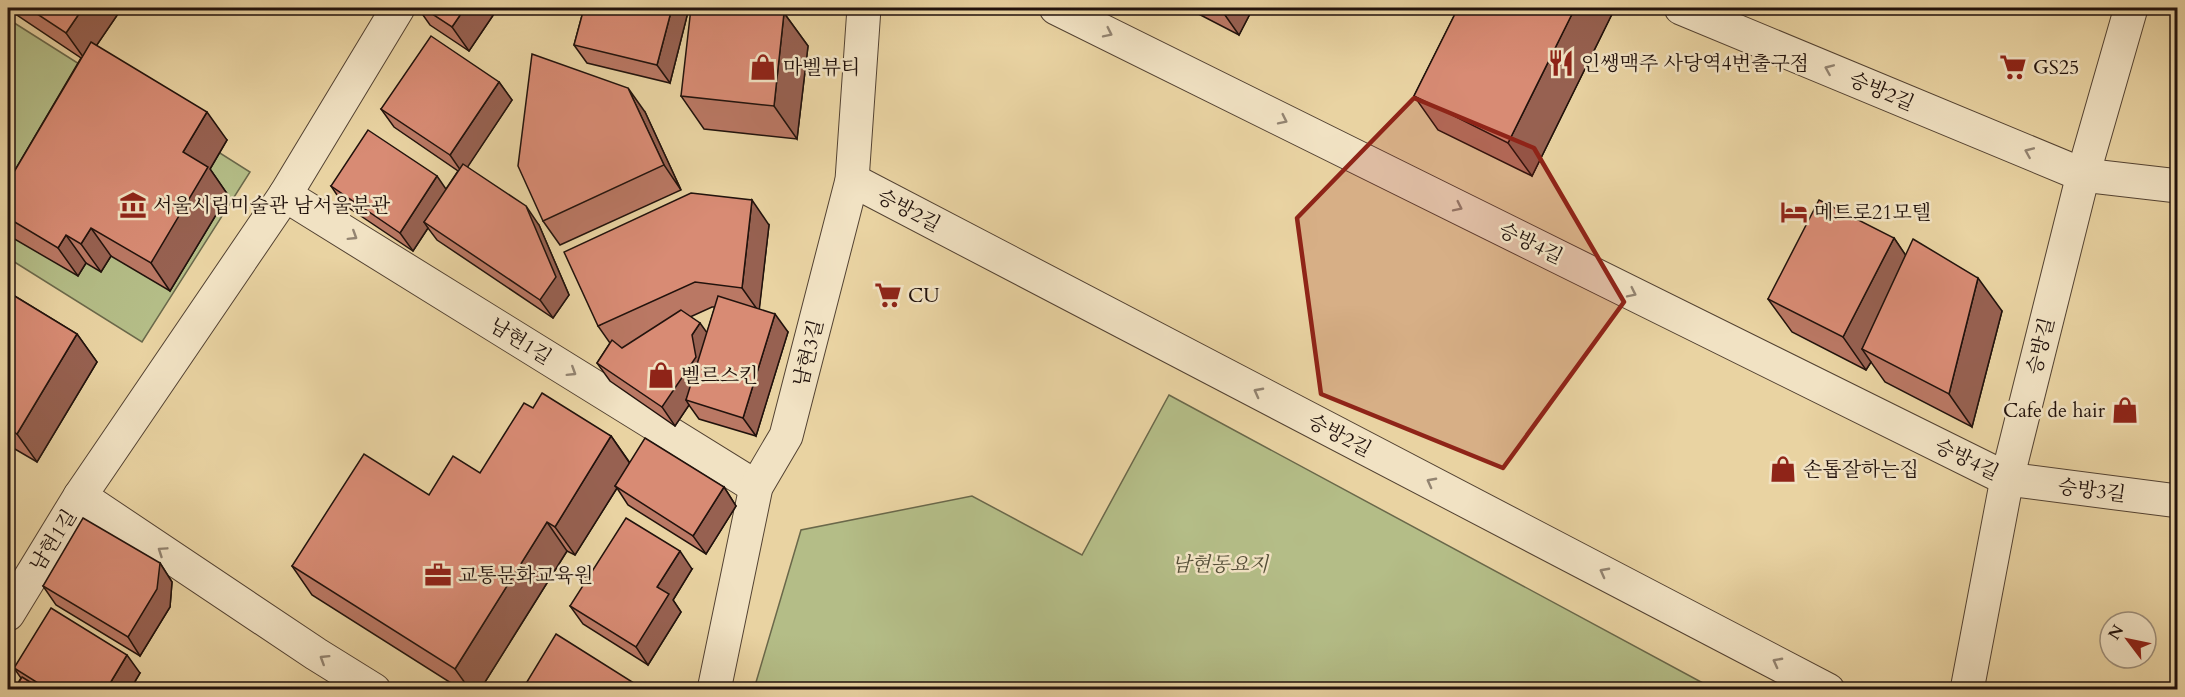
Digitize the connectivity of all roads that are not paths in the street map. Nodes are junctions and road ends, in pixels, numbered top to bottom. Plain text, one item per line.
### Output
1 (864, 8) edge
2 (1056, 8) edge
3 (1681, 8) edge
4 (2131, 8) edge
5 (384, 12) edge
6 (2083, 174) junction
7 (852, 180) junction
8 (2178, 186) edge
9 (285, 195) junction
10 (2007, 479) junction
11 (756, 487) junction
12 (80, 496) junction
13 (2178, 501) edge
14 (8, 614) edge
15 (374, 690) edge
16 (714, 690) edge
17 (1828, 690) edge
18 (1967, 690) edge

1 - 7 street, 남현3길
2 -> 10 street, 승방4길
6 -> 3 street, 승방2길
4 - 6 street, 승방길
5 - 9 street, 남현1길
6 - 8 street, 승방2길
6 - 10 street, 승방길
7 - 11 street, 남현3길
17 -> 7 street, 승방2길
9 -> 11 street, 남현1길
9 - 12 street, 남현1길
10 - 13 street, 승방3길
10 - 18 street, 승방길
11 - 16 street, 남현3길
12 - 14 street, 남현1길
15 -> 12 street, 남현1길

